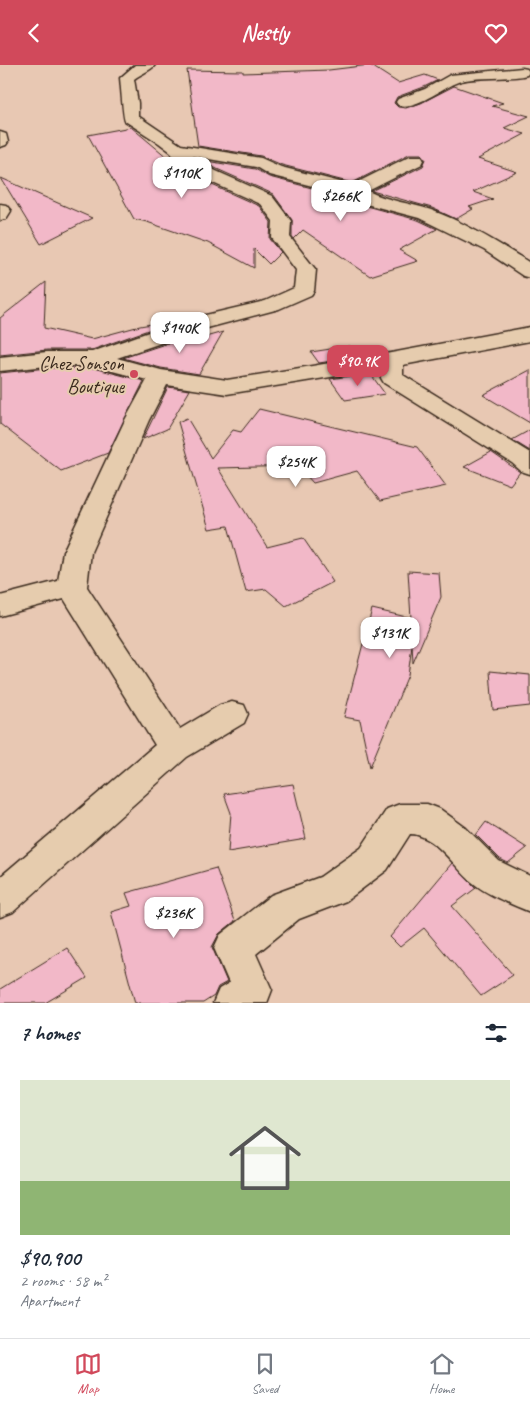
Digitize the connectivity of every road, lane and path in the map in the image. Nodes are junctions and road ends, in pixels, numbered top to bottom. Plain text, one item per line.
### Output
1 (148, 65) edge
2 (440, 69) dead end
3 (527, 72) edge
4 (455, 78) junction
5 (403, 102) dead end
6 (0, 137) edge
7 (0, 142) edge
8 (177, 149) junction
9 (416, 161) dead end
10 (354, 191) junction
11 (0, 209) edge
12 (0, 215) edge
13 (530, 272) edge
14 (530, 334) edge
15 (94, 359) junction
16 (390, 360) junction
17 (0, 364) edge
18 (160, 377) junction
19 (530, 467) edge
20 (72, 587) junction
21 (0, 606) edge
22 (232, 715) dead end
23 (175, 748) junction
24 (530, 895) edge
25 (0, 900) edge
26 (234, 1003) edge

1 - 8 street
2 - 4 street
3 - 4 street
4 - 5 street
6 - 7 street
8 - 10 street
8 - 15 street
9 - 10 street
10 - 13 street
11 - 12 street
14 - 16 street
15 - 17 street
15 - 18 street
16 - 18 street
16 - 19 street
18 - 20 street
20 - 21 street
20 - 23 street
22 - 23 street
23 - 25 street
24 - 26 street

